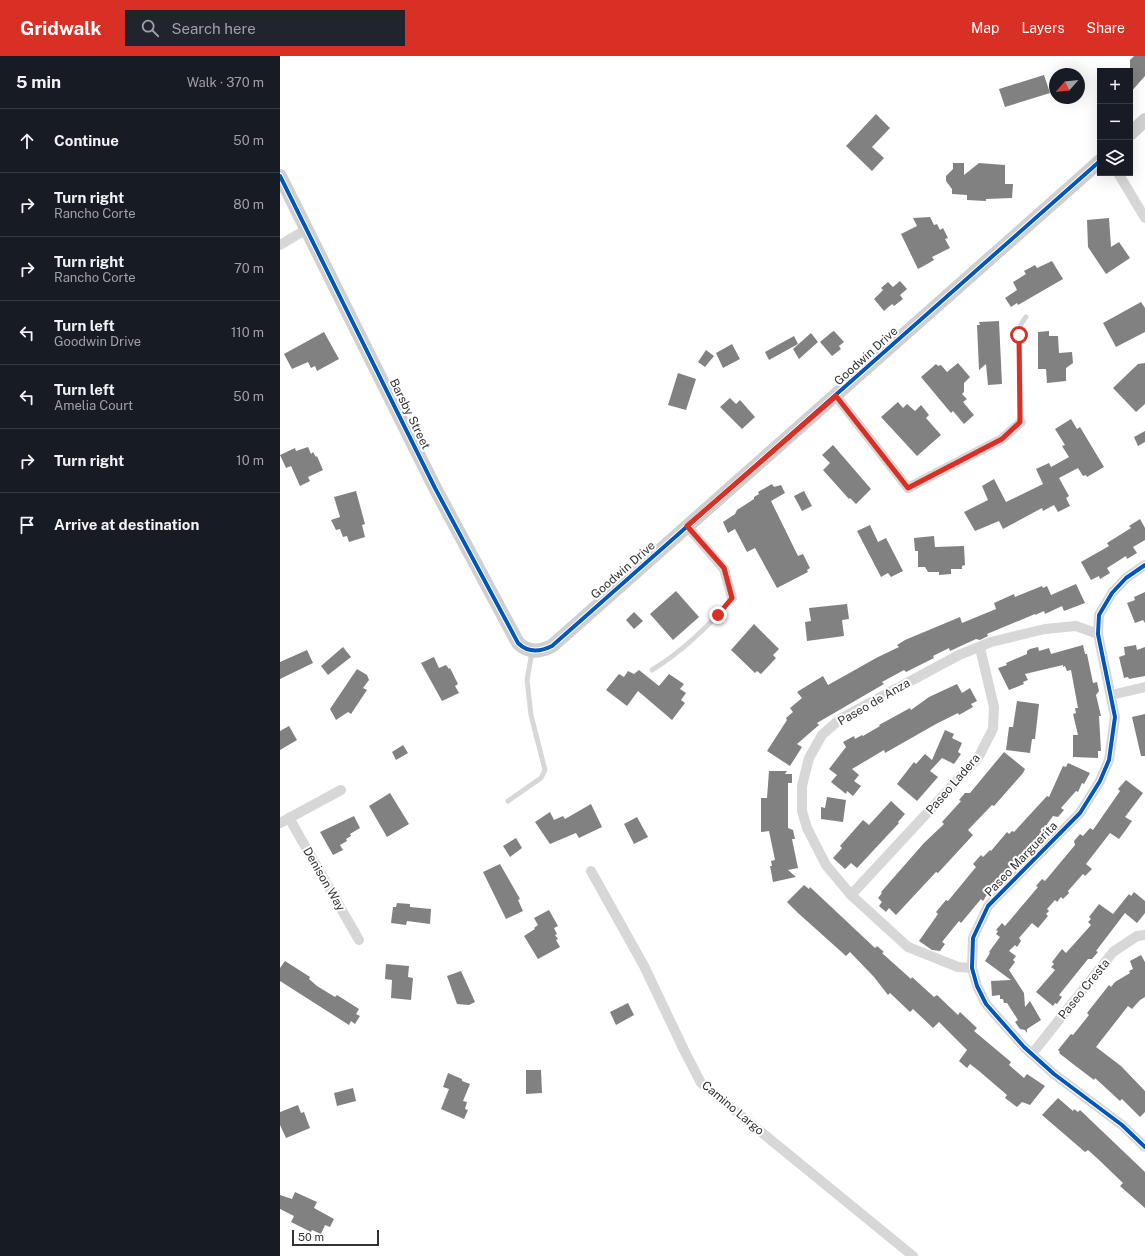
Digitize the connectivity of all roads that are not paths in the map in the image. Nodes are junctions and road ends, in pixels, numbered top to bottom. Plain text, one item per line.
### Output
1 (1145, 120) edge
2 (1133, 131) edge
3 (1097, 164) edge
4 (280, 176) edge
5 (1120, 176) edge
6 (1145, 218) edge
7 (307, 229) junction
8 (280, 245) edge
9 (1026, 317) dead end
10 (836, 396) junction
11 (1020, 422) joint
12 (687, 526) junction
13 (1145, 565) edge
14 (732, 598) joint
15 (1098, 634) junction
16 (980, 648) junction
17 (532, 651) junction
18 (652, 670) dead end
19 (1145, 687) edge
20 (1111, 695) junction
21 (341, 790) dead end
22 (508, 801) dead end
23 (289, 818) junction
24 (280, 823) edge
25 (591, 871) dead end
26 (851, 895) junction
27 (1145, 935) edge
28 (359, 940) dead end
29 (972, 968) junction
30 (1032, 1054) junction
31 (1145, 1147) edge
32 (913, 1256) edge

1 - 2 street
3 - 10 street, Goodwin Drive
4 - 7 street, Barsby Street
5 - 6 street
7 - 8 street
7 - 17 street, Barsby Street
9 - 11 lane
10 - 11 street
10 - 12 street, Goodwin Drive
12 - 14 street
12 - 17 street, Goodwin Drive
13 - 15 street, Paseo Marguerita
14 - 18 lane
15 - 16 street, Paseo de Anza
15 - 20 street, Paseo Marguerita
16 - 26 street, Paseo Ladera
16 - 26 street, Paseo de Anza
17 - 22 lane
19 - 20 street
20 - 29 street, Paseo Marguerita
21 - 23 street
23 - 24 street
23 - 28 street, Denison Way
25 - 32 street, Camino Largo
26 - 29 street, Paseo de Anza
27 - 30 street, Paseo Cresta
29 - 30 street, Paseo Marguerita
30 - 31 street, Paseo Marguerita

